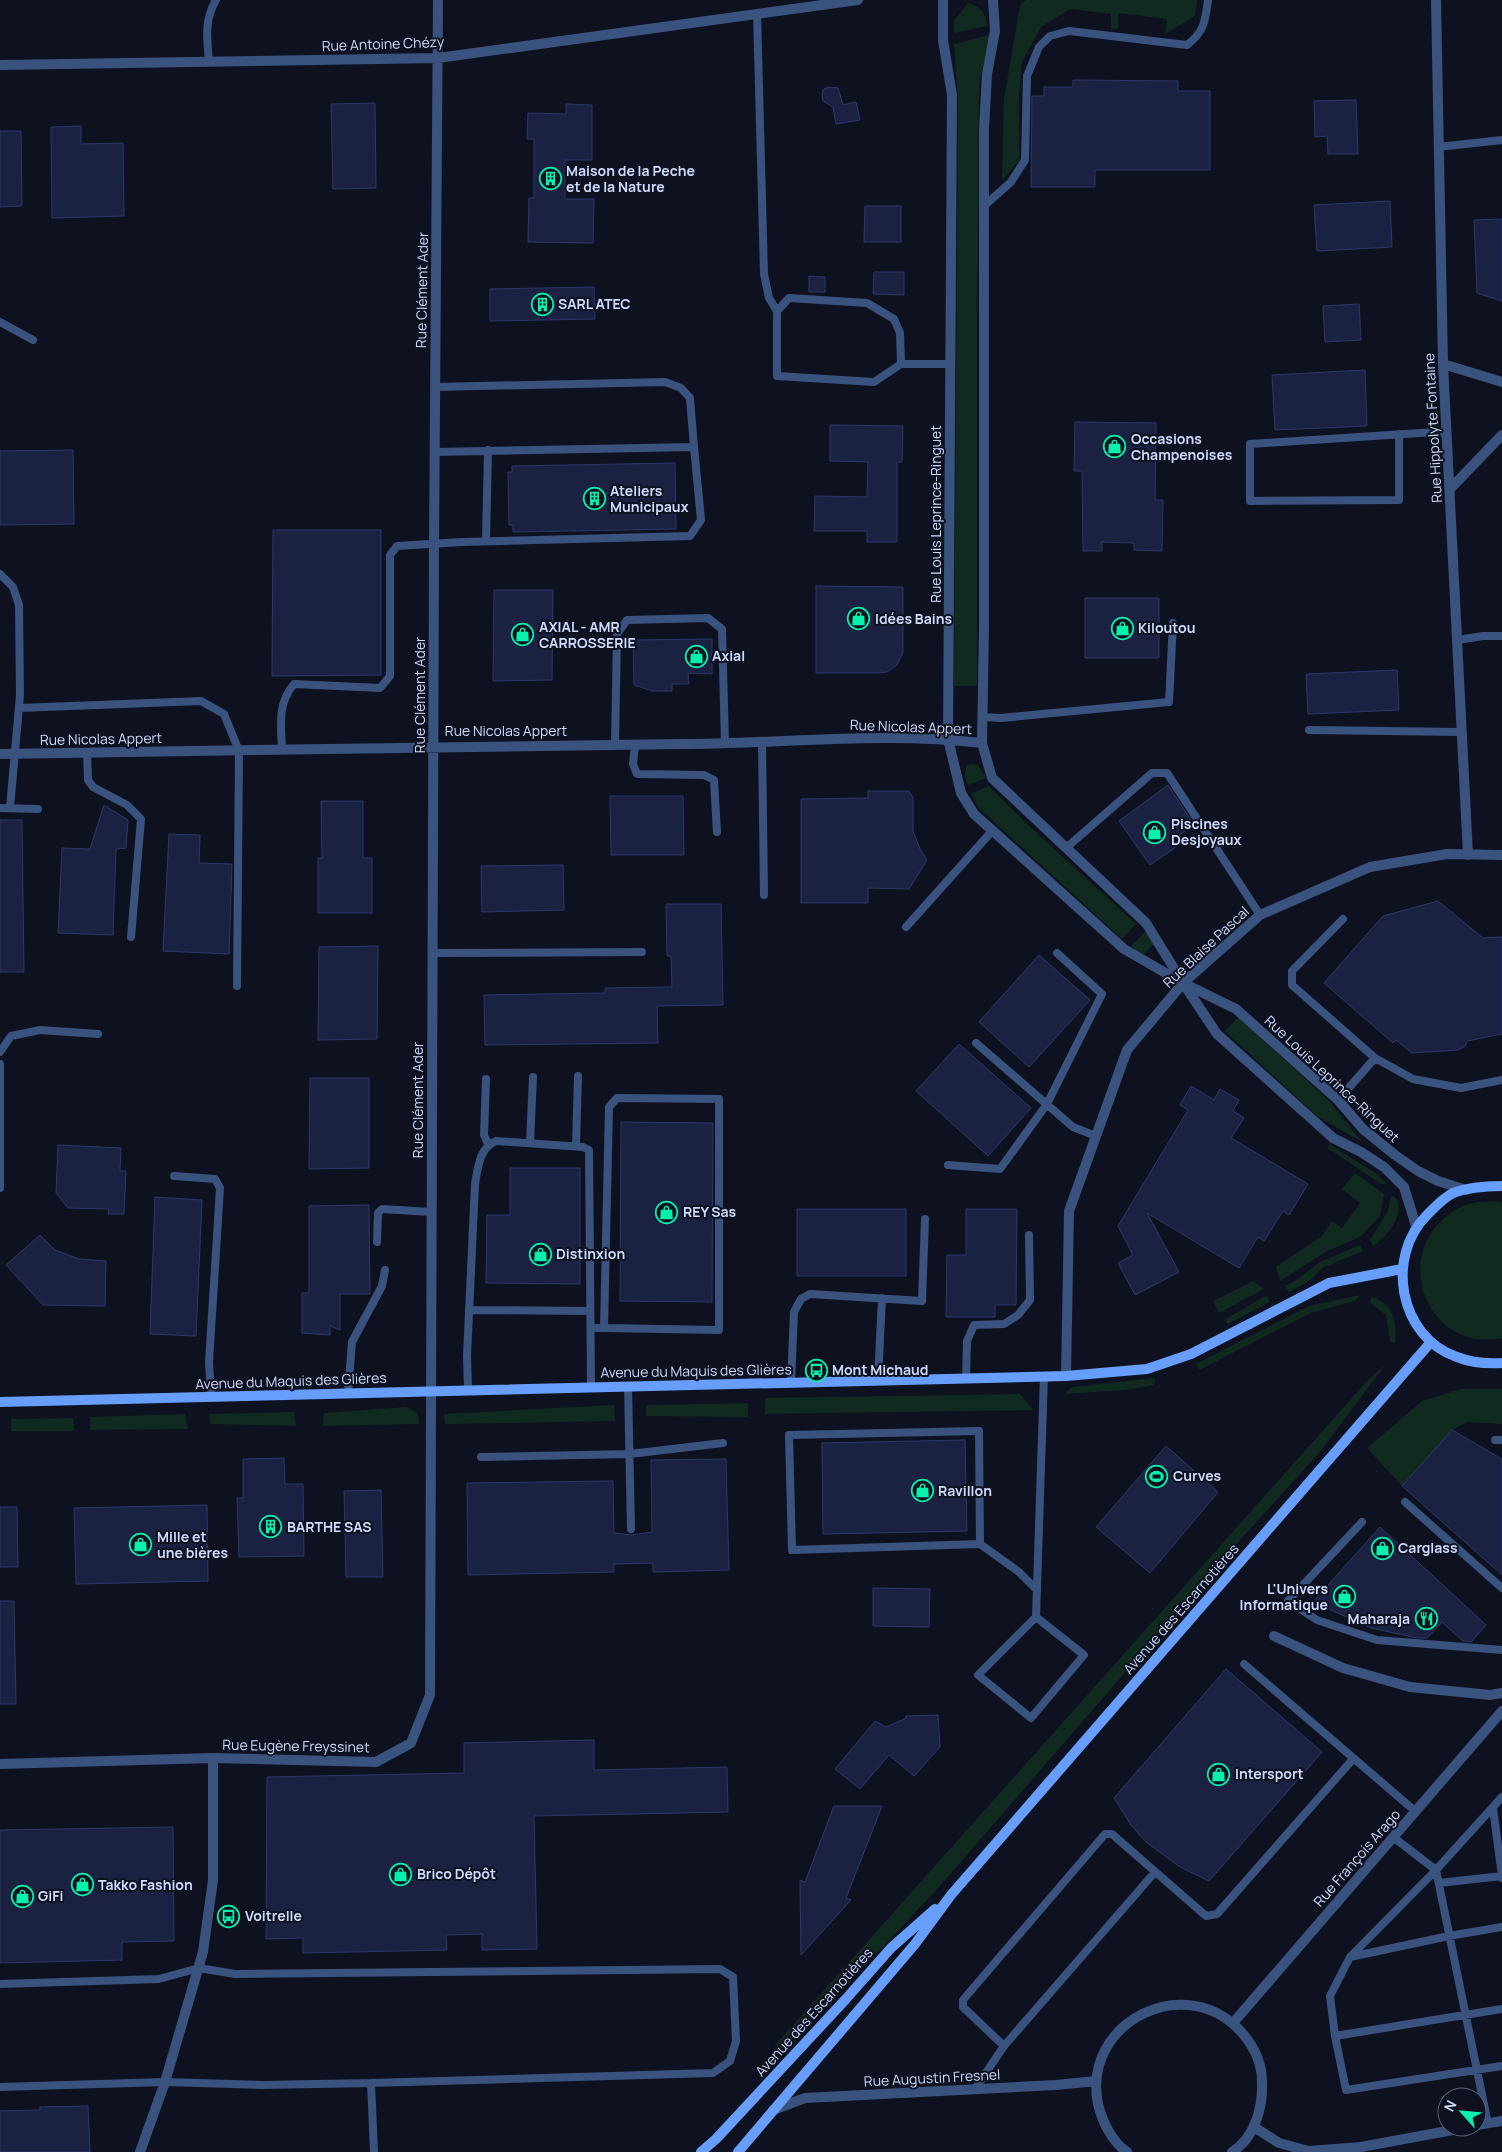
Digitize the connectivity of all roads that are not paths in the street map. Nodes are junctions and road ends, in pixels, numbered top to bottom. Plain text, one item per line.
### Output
1 (216, 0) edge
2 (438, 0) edge
3 (858, 0) edge
4 (943, 0) edge
5 (994, 0) edge
6 (1208, 0) edge
7 (1436, 0) edge
8 (760, 13) junction
9 (438, 58) junction
10 (208, 61) junction
11 (0, 65) edge
12 (1502, 140) edge
13 (1438, 147) junction
14 (984, 206) junction
15 (777, 311) junction
16 (0, 322) edge
17 (33, 340) dead end
18 (901, 364) junction
19 (951, 364) junction
20 (1443, 364) junction
21 (1502, 382) edge
22 (435, 387) junction
23 (1447, 432) junction
24 (1399, 434) junction
25 (1502, 435) edge
26 (694, 447) junction
27 (488, 450) junction
28 (434, 452) junction
29 (1450, 489) junction
30 (486, 541) junction
31 (434, 544) junction
32 (0, 574) edge
33 (1173, 623) dead end
34 (1502, 636) edge
35 (1458, 640) junction
36 (19, 708) junction
37 (982, 717) junction
38 (1309, 730) dead end
39 (1462, 732) junction
40 (948, 739) junction
41 (762, 742) junction
42 (982, 743) junction
43 (614, 744) junction
44 (725, 744) junction
45 (635, 745) junction
46 (433, 746) junction
47 (282, 750) junction
48 (239, 751) junction
49 (87, 753) junction
50 (0, 754) edge
51 (15, 754) junction
52 (0, 808) edge
53 (10, 808) junction
54 (38, 809) dead end
55 (992, 830) junction
56 (717, 832) dead end
57 (1066, 848) junction
58 (1468, 855) junction
59 (1502, 855) edge
60 (764, 895) dead end
61 (1260, 915) junction
62 (1344, 919) dead end
63 (906, 926) dead end
64 (131, 937) dead end
65 (642, 952) dead end
66 (432, 953) junction
67 (1057, 953) dead end
68 (1183, 983) junction
69 (237, 986) dead end
70 (98, 1034) dead end
71 (976, 1042) dead end
72 (0, 1052) edge
73 (1375, 1058) junction
74 (0, 1064) edge
75 (578, 1076) dead end
76 (533, 1077) dead end
77 (486, 1079) dead end
78 (1502, 1080) edge
79 (1338, 1100) junction
80 (1047, 1104) junction
81 (1096, 1136) junction
82 (530, 1143) junction
83 (488, 1144) junction
84 (576, 1146) junction
85 (948, 1166) dead end
86 (174, 1176) dead end
87 (1502, 1186) edge
88 (0, 1188) edge
89 (1466, 1190) junction
90 (431, 1212) junction
91 (925, 1219) dead end
92 (1416, 1226) junction
93 (1030, 1235) dead end
94 (377, 1242) dead end
95 (1402, 1269) junction
96 (385, 1270) dead end
97 (882, 1298) junction
98 (469, 1310) junction
99 (590, 1311) junction
100 (591, 1328) junction
101 (604, 1328) junction
102 (1431, 1342) junction
103 (1502, 1363) edge
104 (1044, 1376) junction
105 (1066, 1376) junction
106 (966, 1378) junction
107 (878, 1380) junction
108 (791, 1382) junction
109 (628, 1386) junction
110 (591, 1387) junction
111 (468, 1390) junction
112 (430, 1391) junction
113 (348, 1393) junction
114 (211, 1397) junction
115 (0, 1402) edge
116 (723, 1443) dead end
117 (630, 1454) junction
118 (481, 1457) dead end
119 (1405, 1502) dead end
120 (1362, 1522) dead end
121 (631, 1529) dead end
122 (980, 1544) junction
123 (1502, 1588) edge
124 (1037, 1590) junction
125 (1036, 1617) junction
126 (1274, 1636) dead end
127 (1502, 1650) edge
128 (1244, 1664) dead end
129 (1502, 1693) edge
130 (1502, 1711) edge
131 (213, 1758) junction
132 (1354, 1759) junction
133 (0, 1764) edge
134 (1502, 1798) edge
135 (1493, 1808) junction
136 (1415, 1811) junction
137 (1394, 1837) junction
138 (1436, 1870) junction
139 (1155, 1872) junction
140 (1502, 1877) edge
141 (1439, 1884) junction
142 (951, 1895) junction
143 (1502, 1927) edge
144 (1450, 1936) junction
145 (1350, 1957) junction
146 (199, 1968) junction
147 (0, 1984) edge
148 (1502, 2009) edge
149 (1466, 2015) junction
150 (1234, 2023) junction
151 (1335, 2036) junction
152 (1004, 2046) junction
153 (1502, 2066) edge
154 (1477, 2070) junction
155 (1096, 2081) junction
156 (165, 2082) junction
157 (371, 2083) junction
158 (0, 2087) edge
159 (975, 2089) junction
160 (772, 2111) junction
161 (1502, 2121) edge
162 (1488, 2124) joint
163 (1254, 2127) junction
164 (1437, 2133) edge
165 (140, 2152) edge
166 (374, 2152) edge
167 (701, 2152) edge
168 (738, 2152) edge
169 (1127, 2152) edge
170 (1232, 2152) edge

1 - 10 lane
2 - 9 street, Rue Clément Ader
3 - 8 street, Rue Antoine Chézy
4 - 19 street, Rue Louis Leprince-Ringuet
5 - 14 street, Rue Louis Leprince-Ringuet
6 - 14 lane
7 - 13 street, Rue Hippolyte Fontaine
8 - 9 street, Rue Antoine Chézy
8 - 15 lane
9 - 10 street, Rue Antoine Chézy
9 - 22 street, Rue Clément Ader
10 - 11 street, Rue Antoine Chézy
12 - 13 lane
13 - 20 street, Rue Hippolyte Fontaine
14 - 37 street, Rue Louis Leprince-Ringuet
15 - 18 lane
15 - 18 lane
16 - 17 lane
18 - 19 lane
19 - 40 street, Rue Louis Leprince-Ringuet
20 - 21 street
20 - 23 street, Rue Hippolyte Fontaine
22 - 26 lane
22 - 28 street, Rue Clément Ader
23 - 24 lane
23 - 29 street, Rue Hippolyte Fontaine
24 - 24 lane
25 - 29 street
26 - 27 lane
26 - 30 lane
27 - 28 lane
27 - 30 lane
28 - 31 street, Rue Clément Ader
29 - 35 street, Rue Hippolyte Fontaine
30 - 31 lane
31 - 46 street, Rue Clément Ader
31 - 47 lane
32 - 36 lane
33 - 37 lane
34 - 35 lane
35 - 39 street, Rue Hippolyte Fontaine
36 - 48 lane
36 - 51 lane
37 - 42 street, Rue Louis Leprince-Ringuet
38 - 39 lane
39 - 58 street, Rue Hippolyte Fontaine
40 - 41 street, Rue Nicolas Appert
40 - 42 street, Rue Nicolas Appert
40 - 55 street, Rue Louis Leprince-Ringuet
41 - 44 street, Rue Nicolas Appert
41 - 60 lane
42 - 57 street, Rue Louis Leprince-Ringuet
43 - 44 lane
43 - 45 street, Rue Nicolas Appert
43 - 46 street, Rue Nicolas Appert
44 - 45 street, Rue Nicolas Appert
45 - 56 lane
46 - 47 street, Rue Nicolas Appert
46 - 66 street, Rue Clément Ader
47 - 48 street, Rue Nicolas Appert
48 - 49 street, Rue Nicolas Appert
48 - 69 lane
49 - 51 street, Rue Nicolas Appert
49 - 64 lane
50 - 51 street, Rue Nicolas Appert
51 - 53 lane
52 - 53 lane
53 - 54 lane
55 - 63 lane
55 - 68 street, Rue Louis Leprince-Ringuet
57 - 61 lane
57 - 68 street, Rue Louis Leprince-Ringuet
58 - 59 street, Rue Blaise Pascal
58 - 61 street, Rue Blaise Pascal
61 - 68 street, Rue Blaise Pascal
62 - 73 lane
65 - 66 lane
66 - 90 street, Rue Clément Ader
67 - 80 lane
68 - 79 street, Rue Louis Leprince-Ringuet
68 - 81 street, Rue Blaise Pascal
68 - 92 street, Rue Louis Leprince-Ringuet
70 - 72 lane
71 - 80 lane
73 - 78 lane
73 - 79 lane
74 - 88 lane
75 - 84 lane
76 - 82 lane
77 - 83 lane
79 - 89 street, Rue Louis Leprince-Ringuet
80 - 81 lane
80 - 85 lane
81 - 105 street, Rue Blaise Pascal
82 - 83 lane
82 - 84 lane
83 - 98 lane
84 - 99 lane
86 - 114 lane
87 - 89 main road
89 - 92 main road
90 - 94 lane
90 - 112 street, Rue Clément Ader
91 - 97 lane
92 - 95 main road
93 - 106 lane
95 - 102 main road
95 - 105 main road, Avenue du Maquis des Glières
96 - 113 lane
97 - 107 lane
97 - 108 lane
98 - 99 lane
98 - 111 lane
99 - 100 lane
100 - 101 lane
100 - 110 lane
101 - 101 lane
102 - 103 main road
102 - 142 main road, Avenue des Escarnotières
104 - 105 main road, Avenue du Maquis des Glières
104 - 106 main road, Avenue du Maquis des Glières
104 - 124 lane
106 - 107 main road, Avenue du Maquis des Glières
107 - 108 main road, Avenue du Maquis des Glières
108 - 109 main road, Avenue du Maquis des Glières
109 - 110 main road, Avenue du Maquis des Glières
109 - 117 lane
110 - 111 main road, Avenue du Maquis des Glières
111 - 112 main road, Avenue du Maquis des Glières
112 - 113 main road, Avenue du Maquis des Glières
112 - 131 street, Rue Eugène Freyssinet
113 - 114 main road, Avenue du Maquis des Glières
114 - 115 main road, Avenue du Maquis des Glières
116 - 117 lane
117 - 118 lane
117 - 121 lane
119 - 123 lane
120 - 127 lane
122 - 122 lane
122 - 124 lane
124 - 125 lane
125 - 125 lane
126 - 129 street
128 - 132 lane
130 - 136 street, Rue François Arago
131 - 133 street, Rue Eugène Freyssinet
131 - 146 street
132 - 136 lane
132 - 139 lane
134 - 135 lane
135 - 138 lane
135 - 140 lane
136 - 137 street, Rue François Arago
137 - 138 lane
137 - 150 street, Rue François Arago
138 - 141 lane
138 - 145 lane
139 - 152 lane
139 - 152 lane
140 - 141 lane
141 - 144 lane
142 - 160 main road, Avenue des Escarnotières
142 - 167 main road, Avenue des Escarnotières
143 - 144 lane
144 - 145 lane
144 - 149 lane
145 - 151 lane
146 - 147 lane
146 - 156 street
146 - 157 lane
148 - 149 lane
149 - 151 lane
149 - 154 lane
150 - 155 street
150 - 163 street
151 - 154 lane
152 - 159 lane
153 - 154 lane
154 - 162 lane
155 - 159 street, Rue Augustin Fresnel
155 - 169 street
156 - 157 lane
156 - 158 lane
156 - 165 street
157 - 166 lane
159 - 160 street, Rue Augustin Fresnel
160 - 168 main road, Avenue des Escarnotières
161 - 162 street
163 - 164 street
163 - 170 street

